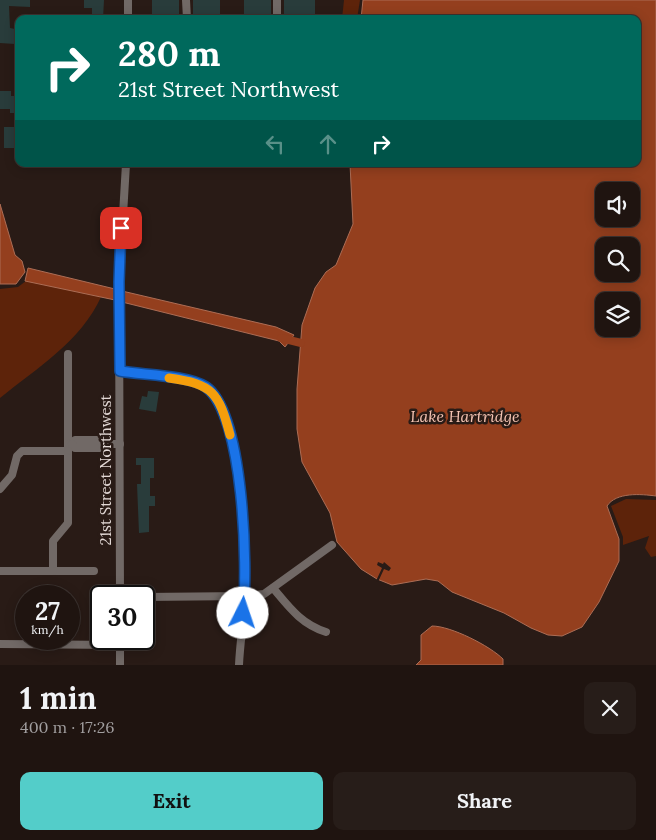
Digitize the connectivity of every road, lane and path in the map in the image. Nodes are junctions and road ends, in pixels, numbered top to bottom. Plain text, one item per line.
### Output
1 (128, 0) edge
2 (186, 0) edge
3 (277, 0) edge
4 (128, 15) edge
5 (187, 15) edge
6 (277, 15) edge
7 (126, 167) edge
8 (68, 354) dead end
9 (120, 371) junction
10 (120, 444) junction
11 (70, 446) junction
12 (0, 489) edge
13 (332, 545) dead end
14 (0, 571) edge
15 (53, 571) junction
16 (94, 571) dead end
17 (120, 585) edge
18 (273, 588) junction
19 (155, 596) edge
20 (245, 596) junction
21 (326, 632) dead end
22 (90, 642) edge
23 (0, 644) edge
24 (120, 650) edge
25 (120, 665) edge
26 (239, 665) edge

1 - 4 street
2 - 5 street
3 - 6 street
7 - 9 street, 21st Street Northwest
8 - 11 street
9 - 10 street, 21st Street Northwest
9 - 20 street
10 - 11 street
10 - 17 street, 21st Street Northwest
11 - 12 street
11 - 15 street
13 - 18 street
14 - 15 street
15 - 16 street
18 - 20 street
18 - 21 street
19 - 20 street
20 - 26 street
22 - 23 street
24 - 25 street

